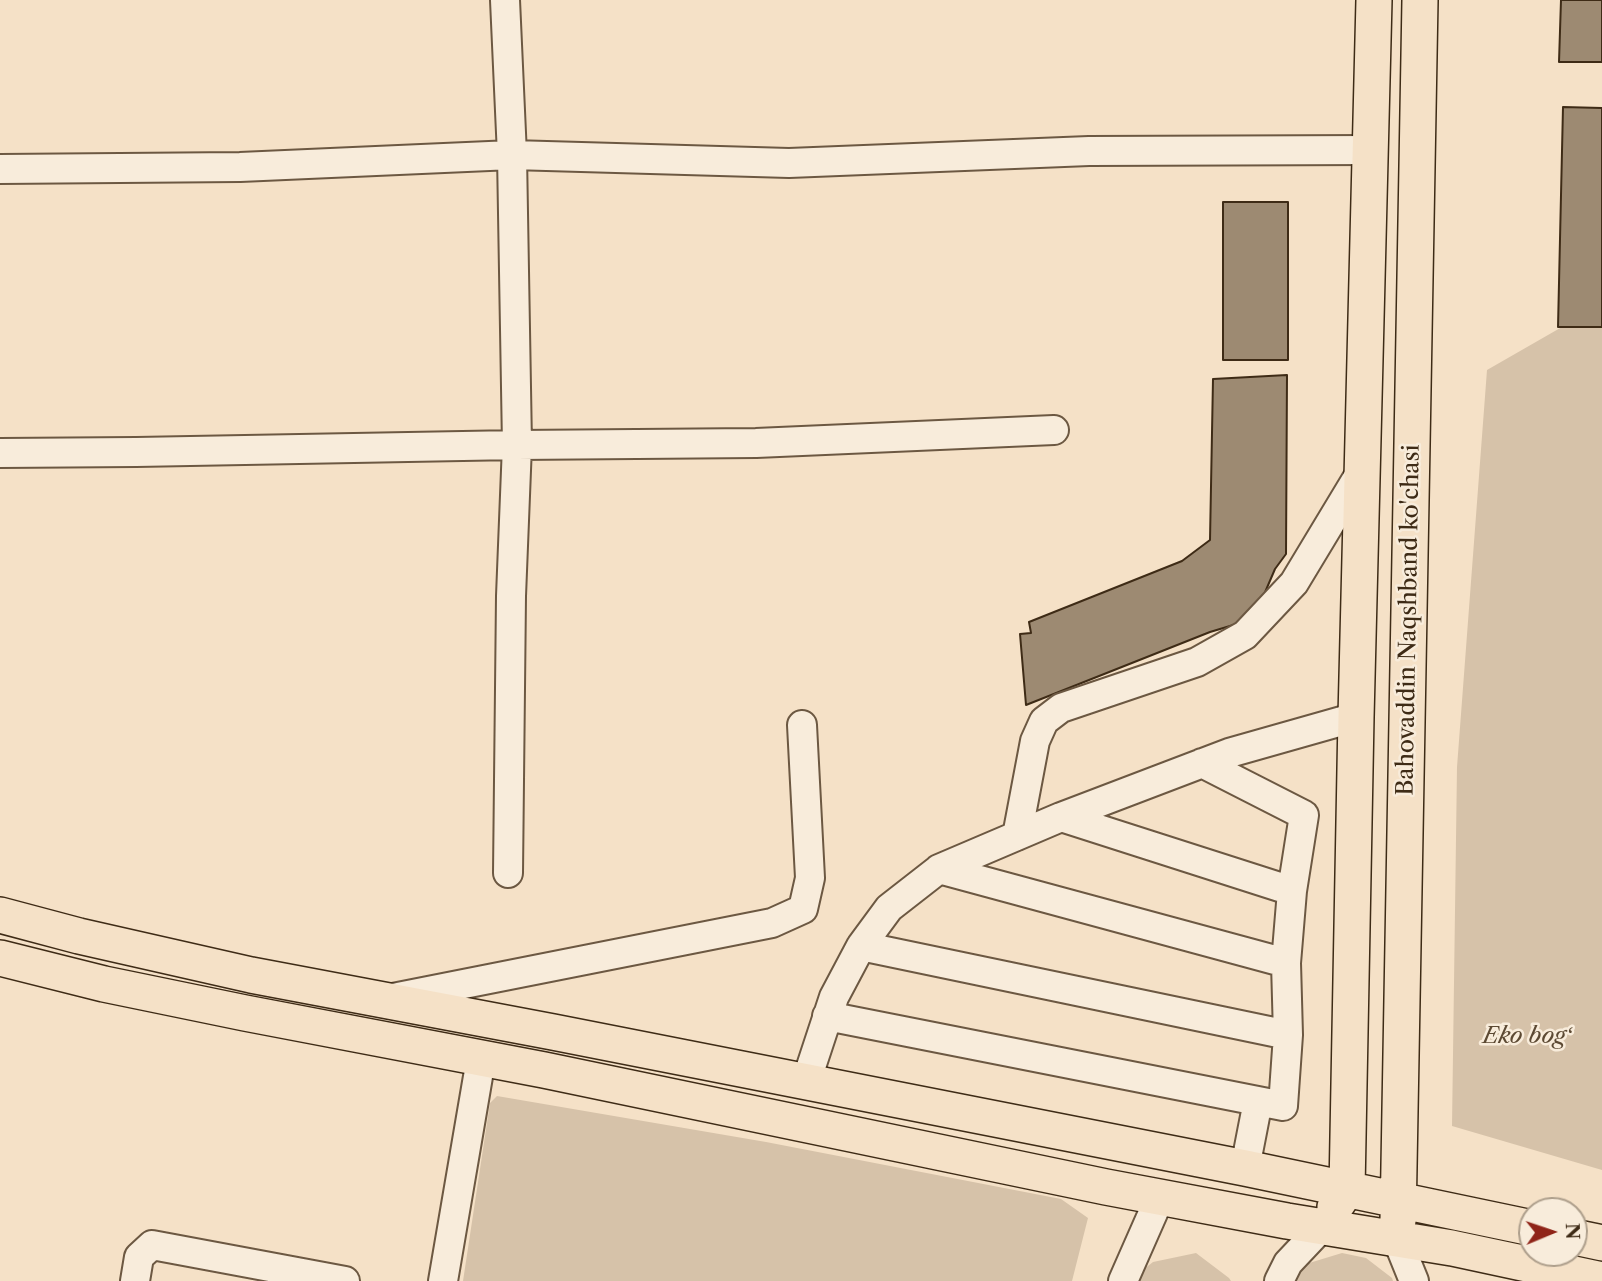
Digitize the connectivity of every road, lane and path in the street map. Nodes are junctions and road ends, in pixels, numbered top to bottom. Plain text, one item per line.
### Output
1 (505, 0) edge
2 (1374, 0) edge
3 (1420, 0) edge
4 (1371, 150) junction
5 (512, 155) junction
6 (0, 169) edge
7 (1054, 430) dead end
8 (517, 445) junction
9 (0, 453) edge
10 (1364, 467) junction
11 (1356, 716) junction
12 (802, 725) dead end
13 (1202, 763) junction
14 (1061, 817) junction
15 (1017, 836) junction
16 (939, 869) junction
17 (508, 873) dead end
18 (1292, 891) junction
19 (0, 915) edge
20 (862, 946) junction
21 (0, 958) edge
22 (1286, 963) junction
23 (383, 1000) junction
24 (827, 1016) junction
25 (1288, 1035) junction
26 (481, 1059) junction
27 (806, 1082) junction
28 (1258, 1101) junction
29 (1245, 1168) junction
30 (1347, 1189) junction
31 (1160, 1198) junction
32 (1399, 1200) junction
33 (1518, 1225) edge
34 (1322, 1227) junction
35 (1397, 1239) junction
36 (1602, 1280) edge
37 (135, 1281) edge
38 (345, 1281) edge
39 (443, 1281) edge
40 (1123, 1281) edge
41 (1279, 1281) edge
42 (1414, 1281) edge

1 - 5 street
2 - 4 main road, Bahovaddin Naqshband ko'chasi
3 - 32 main road, Bahovaddin Naqshband ko'chasi
4 - 5 street
4 - 10 main road, Bahovaddin Naqshband ko'chasi
5 - 6 street
5 - 8 street
7 - 8 street
8 - 9 street
8 - 17 street
10 - 11 main road, Bahovaddin Naqshband ko'chasi
10 - 15 street
11 - 13 street
11 - 30 main road, Bahovaddin Naqshband ko'chasi
12 - 23 street
13 - 14 street
13 - 18 street
14 - 15 street
14 - 18 street
15 - 16 street
16 - 20 street
16 - 22 street
18 - 22 street
19 - 23 main road
20 - 24 street
20 - 25 street
21 - 26 main road
22 - 25 street
23 - 27 main road
24 - 27 street
24 - 28 street
25 - 28 street
26 - 31 main road
26 - 39 street
27 - 29 main road
28 - 29 street
29 - 30 main road
30 - 32 main road
30 - 34 main road
31 - 34 main road
31 - 40 street
32 - 33 main road
32 - 35 main road, Bahovaddin Naqshband ko'chasi
34 - 35 main road
34 - 41 street
35 - 36 main road
35 - 42 street
37 - 38 street

